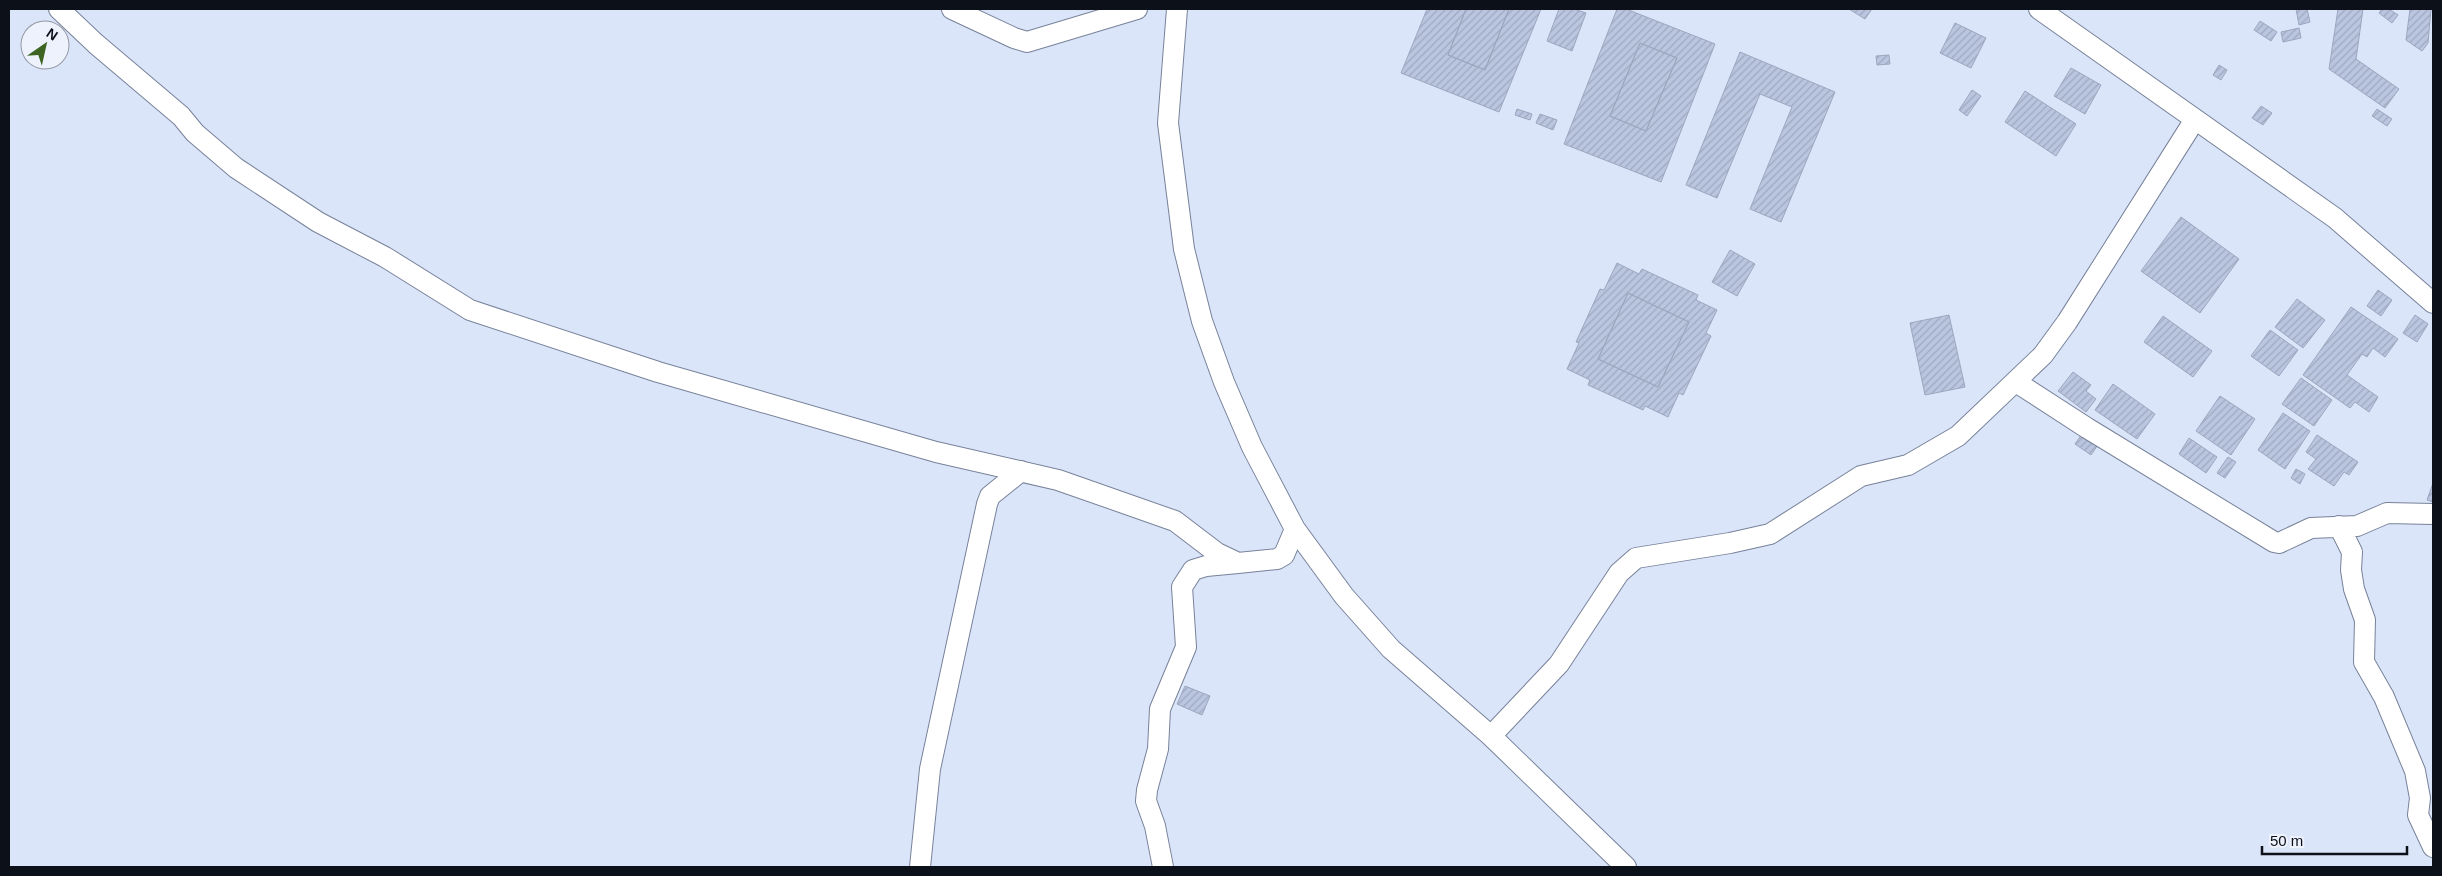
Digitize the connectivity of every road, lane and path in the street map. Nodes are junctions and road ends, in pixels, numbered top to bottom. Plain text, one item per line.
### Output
1 (59, 9) edge
2 (952, 9) edge
3 (1137, 9) edge
4 (1177, 9) edge
5 (2039, 9) edge
6 (2194, 121) junction
7 (2433, 303) edge
8 (2016, 382) junction
9 (1021, 471) junction
10 (2433, 514) edge
11 (2339, 526) junction
12 (1295, 529) junction
13 (1238, 563) junction
14 (1491, 736) junction
15 (2433, 847) edge
16 (920, 867) edge
17 (1163, 867) edge
18 (1626, 867) edge

1 - 9 street
2 - 3 street
4 - 12 street
5 - 6 street
6 - 7 street
6 - 8 street
8 - 11 street
8 - 14 street
9 - 13 street
9 - 16 street
10 - 11 street
11 - 15 street
12 - 13 street
12 - 14 street
13 - 17 street
14 - 18 street

